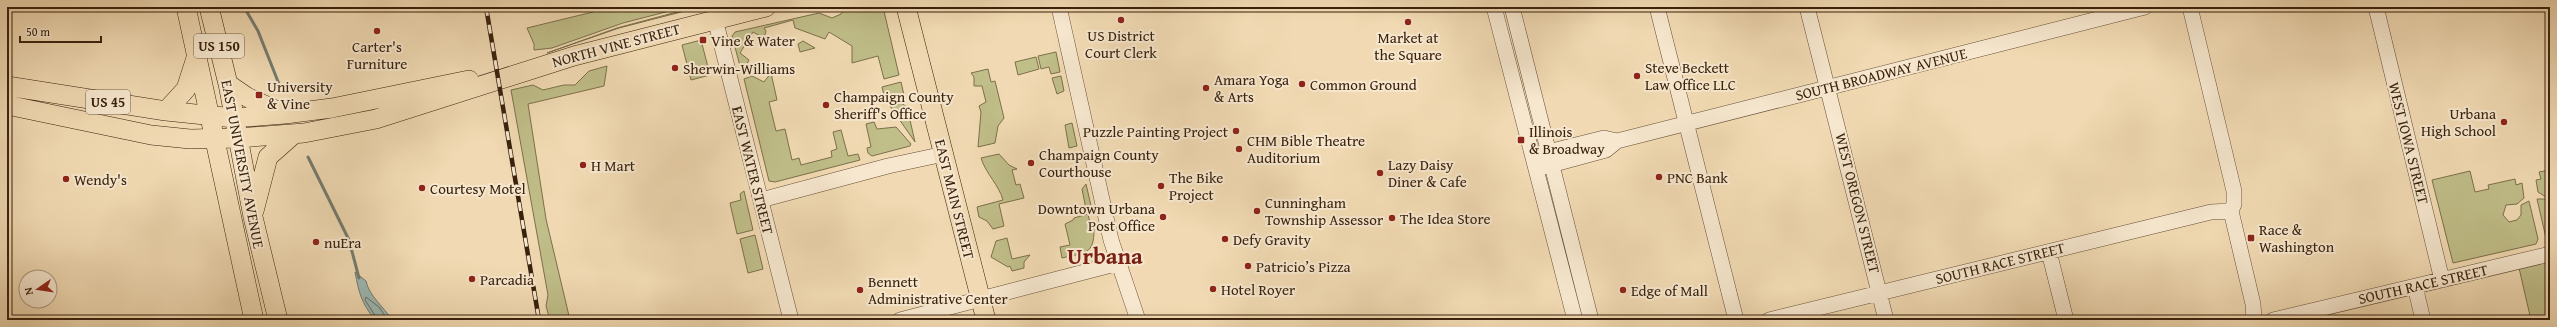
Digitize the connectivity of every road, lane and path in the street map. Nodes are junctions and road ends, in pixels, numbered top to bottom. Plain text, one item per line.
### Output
1 (186, 7) edge
2 (209, 7) edge
3 (766, 7) edge
4 (906, 7) edge
5 (1059, 7) edge
6 (1494, 7) edge
7 (1512, 7) edge
8 (1657, 7) edge
9 (1806, 7) edge
10 (2145, 7) edge
11 (2190, 7) edge
12 (2376, 7) edge
13 (715, 19) junction
14 (196, 56) junction
15 (490, 82) junction
16 (228, 84) junction
17 (7, 86) edge
18 (1828, 87) junction
19 (7, 105) edge
20 (166, 111) junction
21 (286, 114) junction
22 (209, 116) junction
23 (234, 118) junction
24 (1687, 123) junction
25 (294, 134) junction
26 (238, 138) junction
27 (213, 140) junction
28 (944, 154) junction
29 (1550, 158) junction
30 (1534, 163) junction
31 (761, 200) junction
32 (2231, 211) junction
33 (253, 217) junction
34 (2049, 252) junction
35 (2550, 254) edge
36 (1120, 263) junction
37 (2442, 280) junction
38 (2415, 286) junction
39 (1879, 293) junction
40 (980, 298) junction
41 (254, 320) edge
42 (278, 320) edge
43 (791, 320) edge
44 (900, 320) edge
45 (986, 320) edge
46 (1138, 320) edge
47 (1575, 320) edge
48 (1591, 320) edge
49 (1736, 320) edge
50 (1769, 320) edge
51 (1886, 320) edge
52 (2066, 320) edge
53 (2254, 320) edge
54 (2273, 320) edge
55 (2423, 320) edge

1 - 14 main road, EAST UNIVERSITY AVENUE / US 150
2 - 16 main road, EAST UNIVERSITY AVENUE / US 150
3 - 13 main road, NORTH VINE STREET
4 - 28 main road, EAST MAIN STREET
5 - 36 street
6 - 30 street
7 - 29 street
8 - 24 street
9 - 18 street, WEST OREGON STREET
10 - 18 street, SOUTH BROADWAY AVENUE
11 - 32 street
12 - 37 street, WEST IOWA STREET
13 - 15 main road, NORTH VINE STREET
13 - 31 street, EAST WATER STREET
14 - 20 main road
14 - 22 main road, EAST UNIVERSITY AVENUE / US 150
15 - 21 main road, NORTH VINE STREET
15 - 25 main road, NORTH VINE STREET
16 - 21 main road
16 - 23 main road, EAST UNIVERSITY AVENUE / US 150
17 - 20 main road, US 45
18 - 24 street, SOUTH BROADWAY AVENUE
18 - 39 street, WEST OREGON STREET
19 - 27 main road, US 45
20 - 22 main road, US 45
21 - 23 main road, NORTH VINE STREET
22 - 23 main road, US 45
22 - 27 main road, EAST UNIVERSITY AVENUE / US 150
23 - 26 main road, EAST UNIVERSITY AVENUE
24 - 29 street, SOUTH BROADWAY AVENUE
24 - 49 street
25 - 26 main road, NORTH VINE STREET
25 - 33 main road
26 - 27 main road, NORTH VINE STREET
26 - 33 main road, EAST UNIVERSITY AVENUE
27 - 41 main road, EAST UNIVERSITY AVENUE
28 - 31 street
28 - 40 main road, EAST MAIN STREET
29 - 30 street, SOUTH BROADWAY AVENUE
29 - 48 street
30 - 47 street
31 - 43 street, EAST WATER STREET
32 - 34 street, SOUTH RACE STREET
32 - 53 street
33 - 42 main road, EAST UNIVERSITY AVENUE
34 - 39 street, SOUTH RACE STREET
34 - 52 street
35 - 37 street, SOUTH RACE STREET
36 - 40 street
36 - 46 street
37 - 38 street, SOUTH RACE STREET
38 - 54 street, SOUTH RACE STREET
38 - 55 street
39 - 50 street, SOUTH RACE STREET
39 - 51 street, WEST OREGON STREET
40 - 44 street
40 - 45 main road, EAST MAIN STREET

